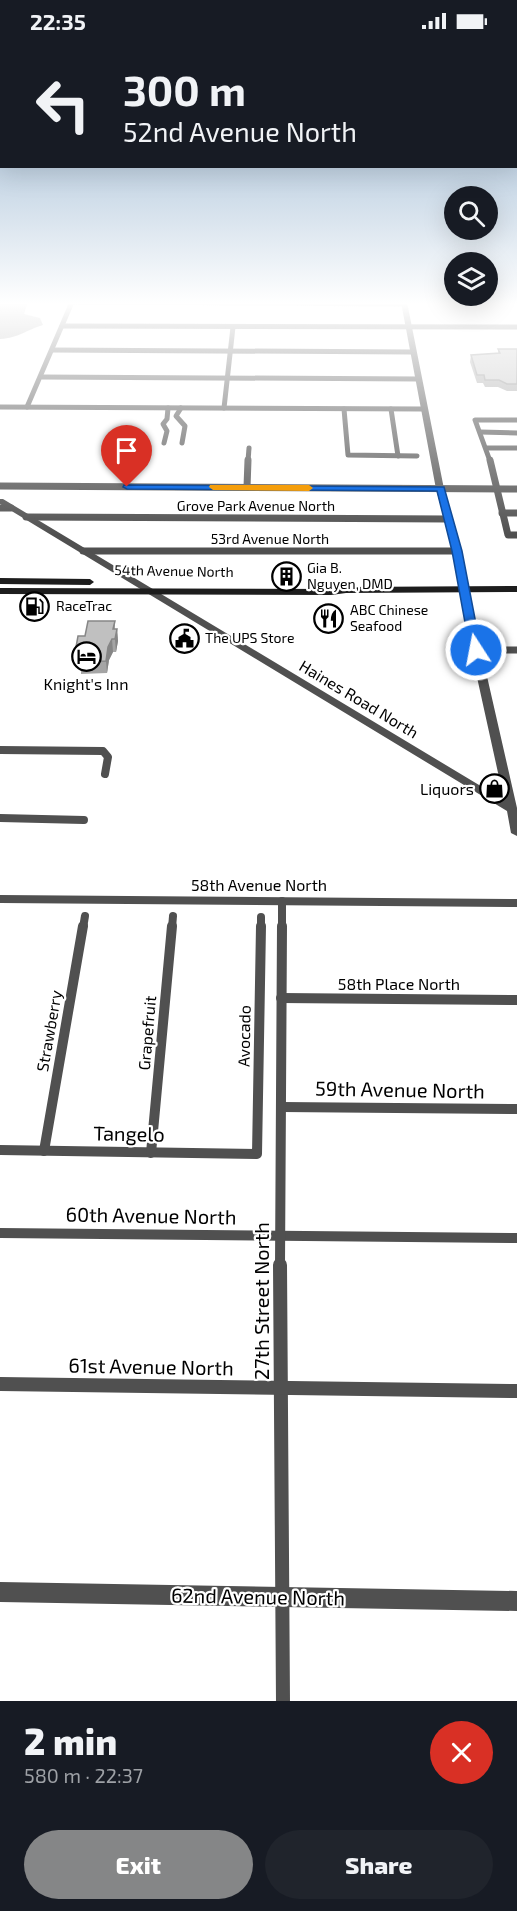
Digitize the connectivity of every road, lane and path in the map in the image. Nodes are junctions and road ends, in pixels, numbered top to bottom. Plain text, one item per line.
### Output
1 (41, 379) edge
2 (227, 379) edge
3 (419, 379) edge
4 (0, 407) edge
5 (27, 407) junction
6 (168, 408) junction
7 (181, 408) junction
8 (224, 408) junction
9 (344, 409) junction
10 (391, 409) junction
11 (424, 409) junction
12 (517, 420) edge
13 (480, 432) junction
14 (517, 433) edge
15 (164, 443) dead end
16 (183, 443) dead end
17 (249, 448) dead end
18 (487, 448) junction
19 (517, 448) edge
20 (398, 456) junction
21 (417, 456) dead end
22 (0, 486) edge
23 (247, 488) junction
24 (440, 489) junction
25 (496, 489) junction
26 (517, 489) edge
27 (0, 501) edge
28 (0, 508) edge
29 (11, 508) junction
30 (502, 513) junction
31 (517, 513) edge
32 (26, 517) junction
33 (449, 519) junction
34 (517, 535) edge
35 (83, 551) junction
36 (457, 551) junction
37 (0, 581) edge
38 (137, 583) junction
39 (465, 589) junction
40 (517, 589) edge
41 (346, 590) junction
42 (0, 591) edge
43 (148, 591) junction
44 (476, 650) junction
45 (517, 650) edge
46 (0, 750) edge
47 (105, 774) dead end
48 (515, 812) edge
49 (0, 818) edge
50 (84, 820) dead end
51 (517, 833) edge
52 (0, 898) edge
53 (282, 900) junction
54 (517, 903) edge
55 (85, 916) dead end
56 (173, 916) dead end
57 (261, 918) dead end
58 (281, 998) junction
59 (517, 1000) edge
60 (282, 1107) junction
61 (517, 1109) edge
62 (0, 1150) edge
63 (44, 1151) junction
64 (151, 1153) junction
65 (257, 1154) joint
66 (0, 1233) edge
67 (280, 1237) junction
68 (517, 1238) edge
69 (0, 1384) edge
70 (282, 1388) junction
71 (517, 1391) edge
72 (0, 1592) edge
73 (283, 1597) junction
74 (517, 1601) edge
75 (283, 1701) edge

1 - 5 street
2 - 8 street
3 - 11 street
4 - 5 street
5 - 6 street
6 - 7 street
6 - 15 street
7 - 8 street
7 - 16 street
8 - 9 street
9 - 10 street
9 - 20 street
10 - 11 street
10 - 20 street
11 - 24 street
12 - 13 street
13 - 14 street
13 - 18 street
17 - 23 street
18 - 19 street
18 - 25 street
20 - 21 street
22 - 23 street
23 - 24 street
24 - 25 street
24 - 33 street
25 - 26 street
25 - 30 street
27 - 29 street, Haines Road North
28 - 29 street
29 - 32 street, Haines Road North
30 - 31 street
30 - 34 street
32 - 33 street, Grove Park Avenue North
32 - 35 street, Haines Road North
33 - 36 street
35 - 36 street, 53rd Avenue North
35 - 38 street, Haines Road North
36 - 39 street
37 - 38 main road, 54th Avenue North
38 - 41 main road, 54th Avenue North
38 - 43 street, Haines Road North
39 - 40 main road, 54th Avenue North
39 - 41 main road, 54th Avenue North
39 - 44 street
41 - 43 main road, 54th Avenue North
42 - 43 main road, 54th Avenue North
43 - 48 street, Haines Road North
44 - 45 street
44 - 48 street
46 - 47 street
48 - 51 street
49 - 50 street
52 - 53 street, 58th Avenue North
53 - 54 street, 58th Avenue North
53 - 58 street, 27th Street North
55 - 63 street, Strawberry
56 - 64 street, Grapefruit
57 - 65 street, Avocado
58 - 59 street, 58th Place North
58 - 60 street, 27th Street North
60 - 61 street, 59th Avenue North
60 - 67 street, 27th Street North
62 - 63 street, Tangelo
63 - 64 street, Tangelo
64 - 65 street, Tangelo
66 - 67 street, 60th Avenue North
67 - 68 street, 60th Avenue North
67 - 70 street, 27th Street North
69 - 70 street, 61st Avenue North
70 - 71 street, 61st Avenue North
70 - 73 street, 27th Street North
72 - 73 street, 62nd Avenue North
73 - 74 street, 62nd Avenue North
73 - 75 street, 27th Street North

